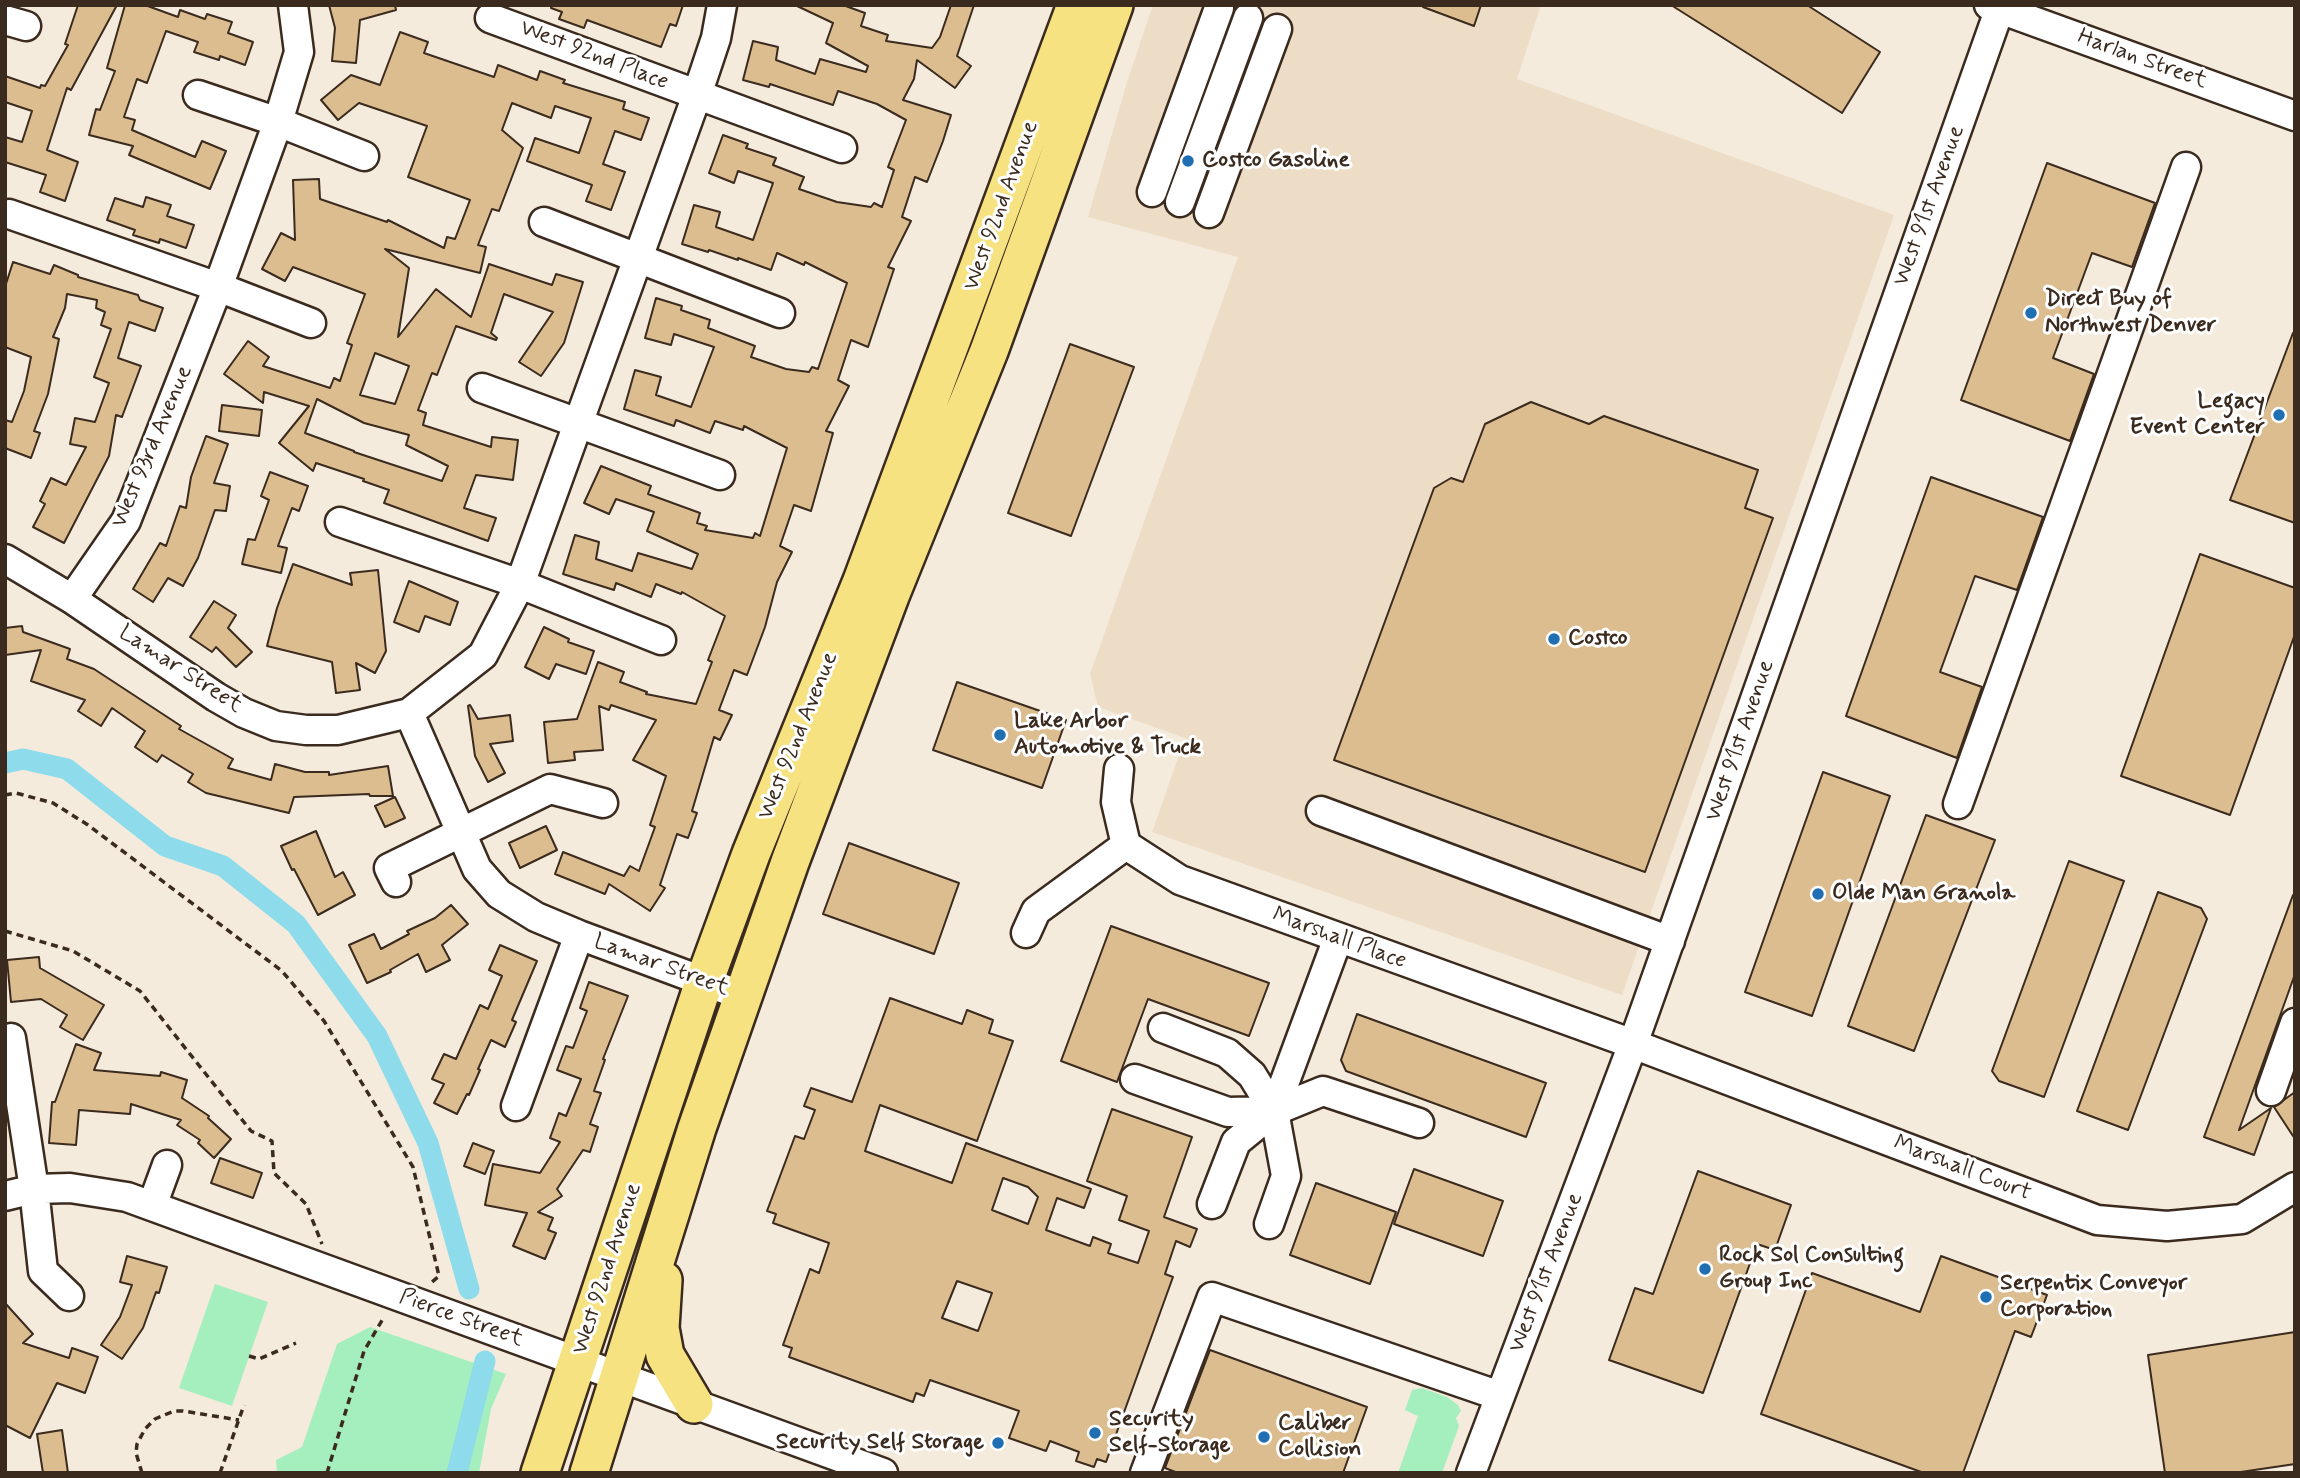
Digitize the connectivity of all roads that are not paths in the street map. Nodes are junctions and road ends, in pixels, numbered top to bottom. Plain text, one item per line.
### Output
1 (293, 5) edge
2 (722, 5) edge
3 (1076, 5) edge
4 (1114, 5) edge
5 (1997, 7) edge
6 (1242, 17) edge
7 (490, 18) dead end
8 (198, 95) dead end
9 (697, 95) junction
10 (2295, 116) edge
11 (278, 122) junction
12 (842, 148) dead end
13 (364, 156) dead end
14 (2186, 167) dead end
15 (1005, 201) junction
16 (1041, 213) junction
17 (9, 214) dead end
18 (544, 222) dead end
19 (639, 258) junction
20 (218, 287) junction
21 (780, 313) dead end
22 (311, 323) dead end
23 (482, 388) dead end
24 (579, 423) junction
25 (720, 475) dead end
26 (340, 523) dead end
27 (5, 559) edge
28 (520, 584) junction
29 (72, 599) junction
30 (661, 640) dead end
31 (409, 713) junction
32 (1119, 769) dead end
33 (603, 803) dead end
34 (1958, 803) dead end
35 (1321, 811) dead end
36 (460, 832) junction
37 (1126, 845) junction
38 (396, 882) dead end
39 (1026, 933) dead end
40 (579, 935) junction
41 (1338, 939) junction
42 (1670, 941) junction
43 (704, 982) junction
44 (743, 996) junction
45 (2295, 1023) edge
46 (1163, 1028) dead end
47 (11, 1038) dead end
48 (1633, 1044) junction
49 (2295, 1075) edge
50 (1135, 1079) dead end
51 (516, 1106) dead end
52 (1274, 1111) junction
53 (1419, 1123) dead end
54 (167, 1165) dead end
55 (2295, 1187) edge
56 (34, 1189) junction
57 (5, 1196) edge
58 (1212, 1204) dead end
59 (152, 1206) junction
60 (671, 1213) junction
61 (1269, 1224) dead end
62 (69, 1296) dead end
63 (578, 1362) junction
64 (620, 1377) junction
65 (1500, 1396) junction
66 (694, 1404) junction
67 (540, 1473) edge
68 (589, 1473) edge
69 (883, 1473) edge
70 (1145, 1473) edge
71 (1471, 1473) edge

1 - 11 street, West 93rd Avenue
2 - 9 street, West 92nd Place
3 - 15 main road, West 92nd Avenue
4 - 16 main road, West 92nd Avenue
5 - 10 street, Harlan Street
5 - 42 street, West 91st Avenue
6 - 6 street
7 - 9 street, West 92nd Place
8 - 11 street
9 - 12 street, West 92nd Place
9 - 19 street, West 92nd Place
11 - 13 street
11 - 20 street, West 93rd Avenue
14 - 34 street
15 - 16 street
15 - 43 main road, West 92nd Avenue
16 - 44 main road, West 92nd Avenue
17 - 20 street
18 - 19 street
19 - 21 street
19 - 24 street, West 92nd Place
20 - 22 street
20 - 29 street, West 93rd Avenue
23 - 24 street
24 - 25 street
24 - 28 street, West 92nd Place
26 - 28 street
27 - 29 street, Lamar Street
28 - 30 street
28 - 31 street, West 92nd Place
29 - 31 street, Lamar Street
31 - 36 street, Lamar Street
32 - 37 street
33 - 36 street
35 - 42 street
36 - 38 street
36 - 40 street, Lamar Street
37 - 39 street
37 - 41 street, Marshall Place
40 - 43 street, Lamar Street
40 - 51 street, Lamar Street
41 - 48 street, Marshall Place
41 - 52 street
42 - 48 street, West 91st Avenue
43 - 44 street, Lamar Street
43 - 63 main road, West 92nd Avenue
44 - 60 main road, West 92nd Avenue
45 - 49 street
46 - 52 street
47 - 56 street
48 - 55 street, Marshall Court
48 - 65 street, West 91st Avenue
50 - 52 street
52 - 53 street
52 - 58 street
52 - 61 street
54 - 59 street
56 - 57 street, Pierce Street
56 - 59 street, Pierce Street
56 - 62 street
59 - 63 street, Pierce Street
60 - 64 main road, West 92nd Avenue
60 - 66 main road
63 - 64 street, Pierce Street
63 - 67 main road, West 92nd Avenue
64 - 66 street, Pierce Street
64 - 68 main road, West 92nd Avenue
65 - 70 street
65 - 71 street, West 91st Avenue
66 - 69 street, Pierce Street

